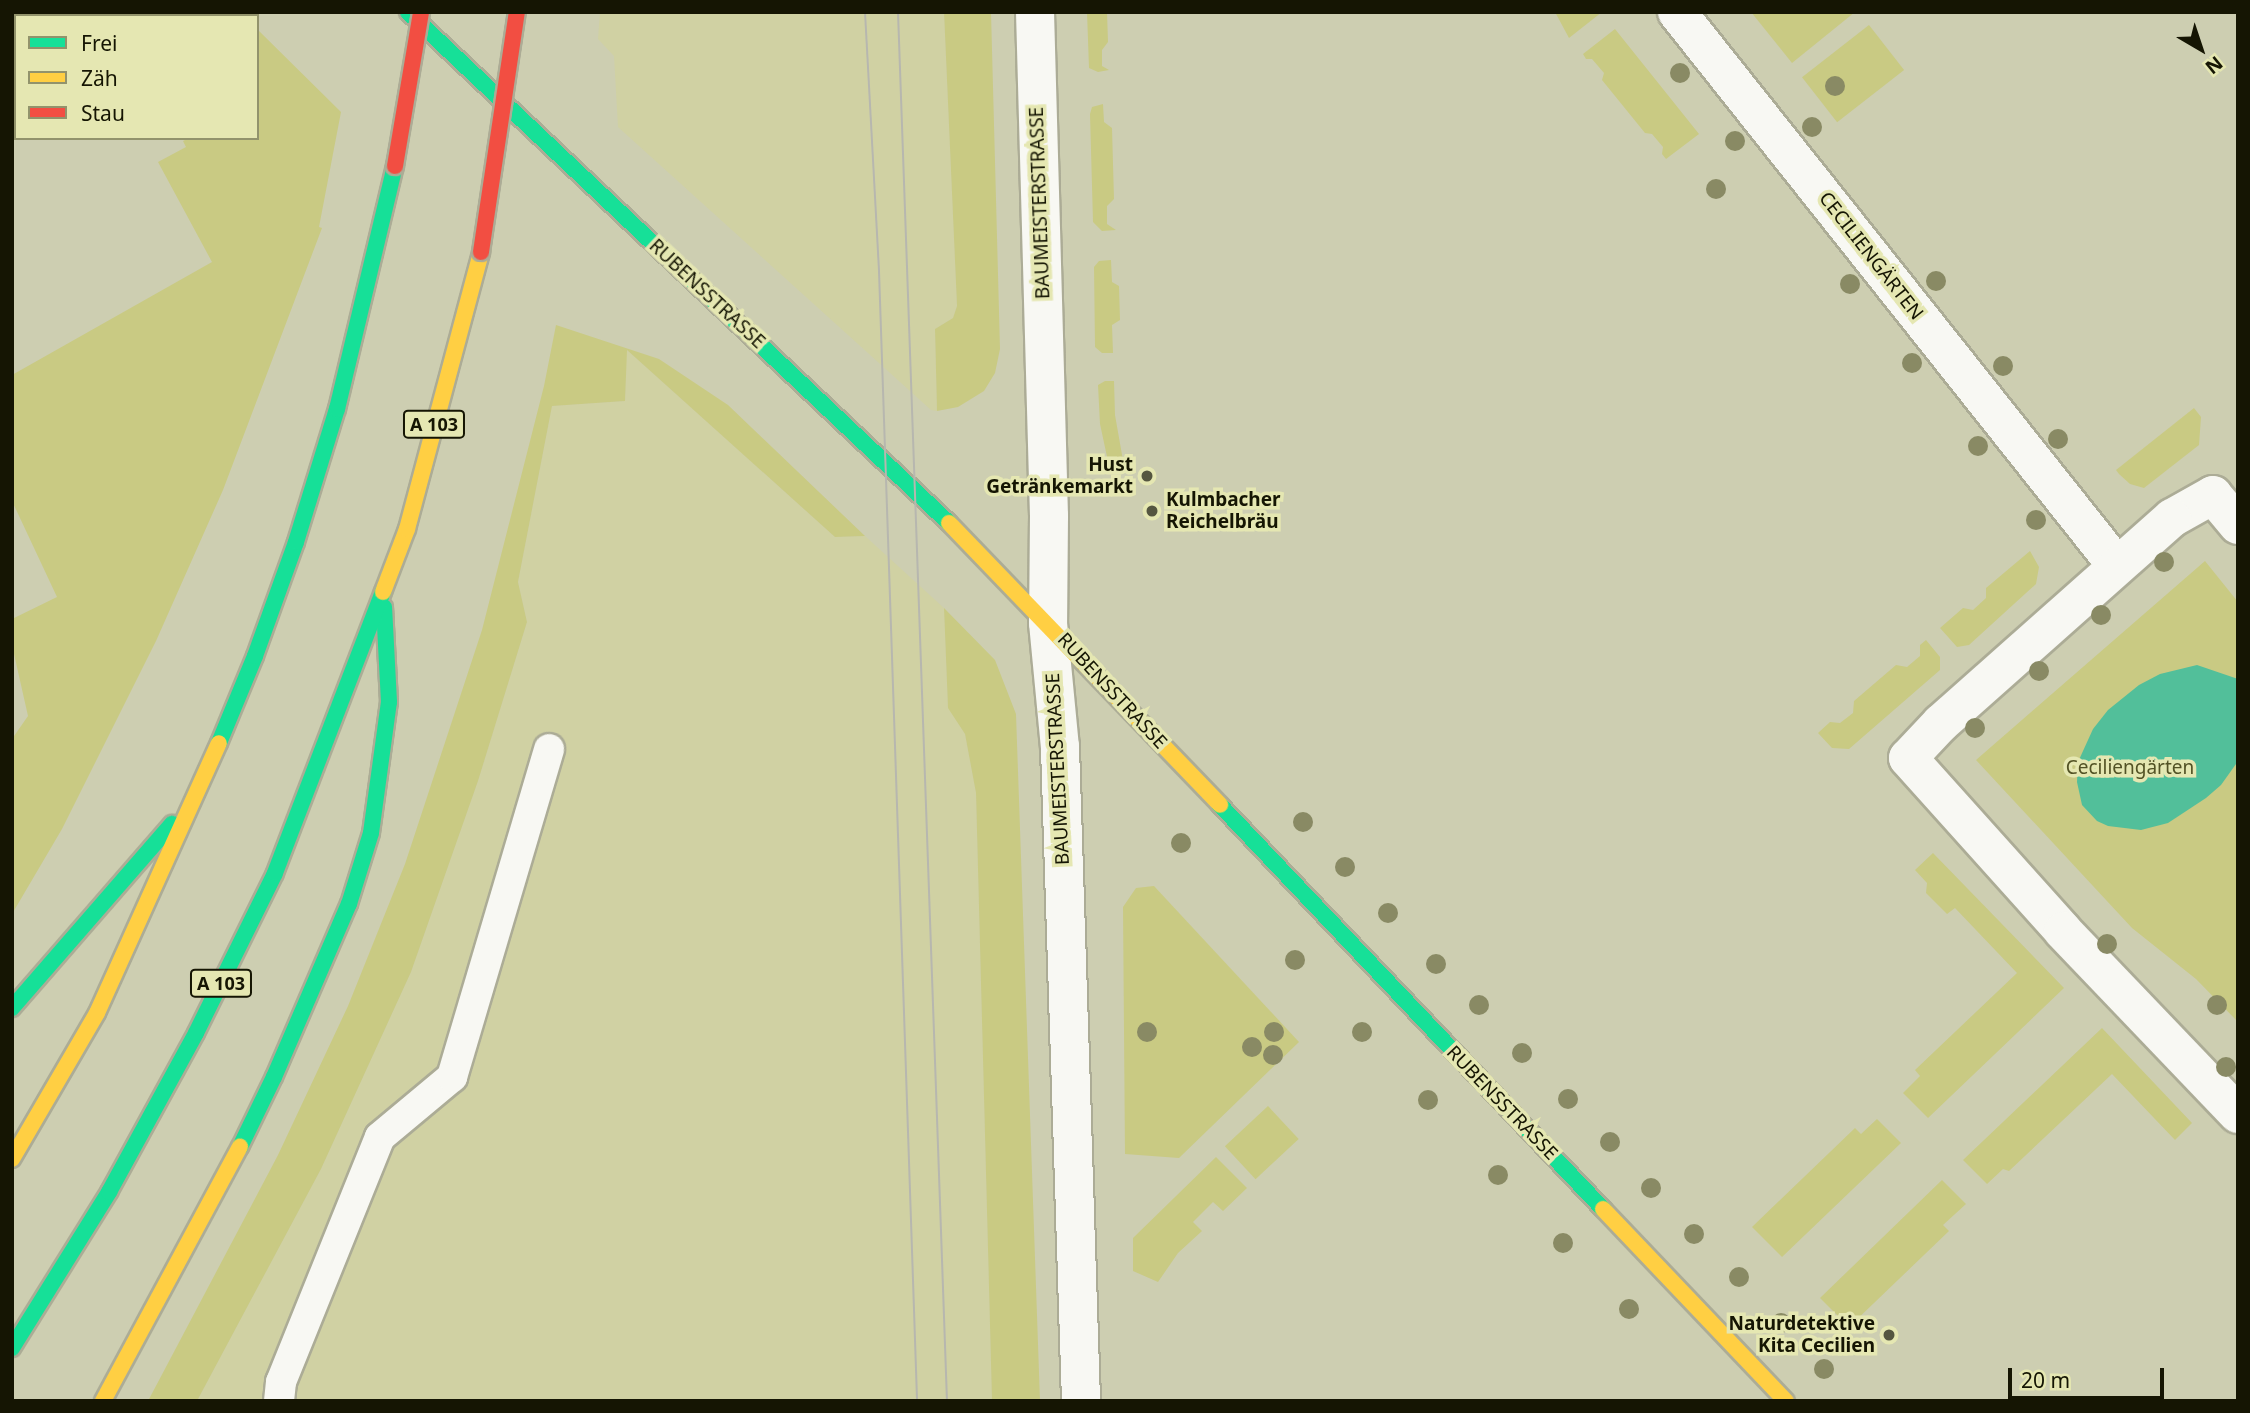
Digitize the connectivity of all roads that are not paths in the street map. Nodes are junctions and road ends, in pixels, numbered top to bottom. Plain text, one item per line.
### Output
1 (408, 12) edge
2 (421, 12) edge
3 (517, 12) edge
4 (1035, 12) edge
5 (1677, 12) edge
6 (2238, 525) edge
7 (2117, 566) junction
8 (383, 595) junction
9 (1048, 623) junction
10 (549, 749) dead end
11 (198, 794) junction
12 (12, 1008) edge
13 (2238, 1114) edge
14 (12, 1159) edge
15 (12, 1348) edge
16 (103, 1400) edge
17 (279, 1401) edge
18 (1081, 1401) edge
19 (1786, 1401) edge

1 - 9 main road, RUBENSSTRASSE
2 - 11 main road, bridge
3 - 8 main road, A 103, bridge
4 - 9 street, BAUMEISTERSTRASSE
5 - 7 street, CECILIENGÄRTEN
6 - 7 street
7 - 13 street
8 - 15 main road, A 103
8 - 16 main road
9 - 18 street, BAUMEISTERSTRASSE
9 - 19 main road, RUBENSSTRASSE
10 - 17 lane
11 - 12 main road
11 - 14 main road

